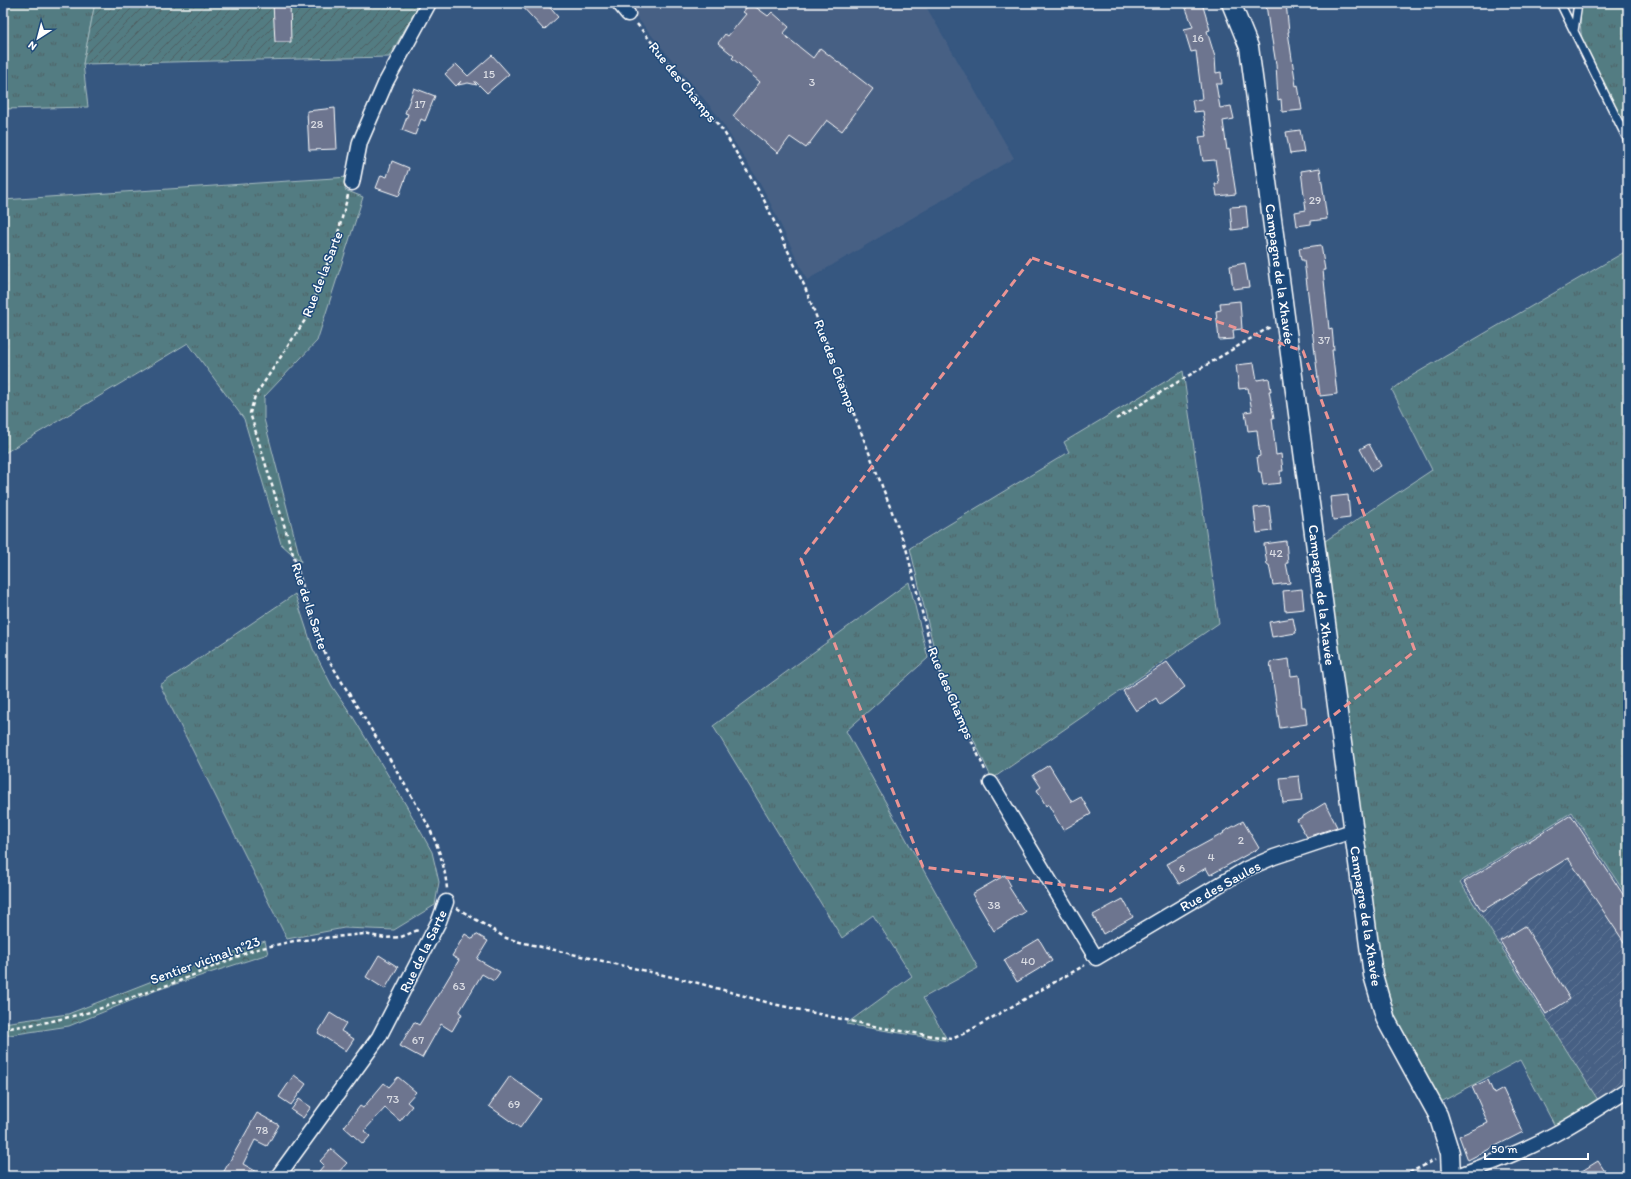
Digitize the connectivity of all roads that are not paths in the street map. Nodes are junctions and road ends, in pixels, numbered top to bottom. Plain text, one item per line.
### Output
1 (428, 3) edge
2 (619, 3) edge
3 (1231, 3) edge
4 (1560, 3) edge
5 (1578, 3) edge
6 (628, 14) road end
7 (1574, 31) junction
8 (1628, 141) edge
9 (352, 183) road end
10 (991, 784) dead end
11 (1352, 831) junction
12 (446, 902) road end
13 (1628, 1089) edge
14 (278, 1176) edge
15 (1451, 1176) edge
16 (1457, 1176) edge

1 - 9 street
2 - 6 street
3 - 11 street, Campagne de la Xhavée
4 - 7 lane
5 - 7 lane
7 - 8 lane
10 - 11 street, Rue des Saules
11 - 15 street, Campagne de la Xhavée
12 - 14 street, Rue de la Sarte
13 - 16 street

